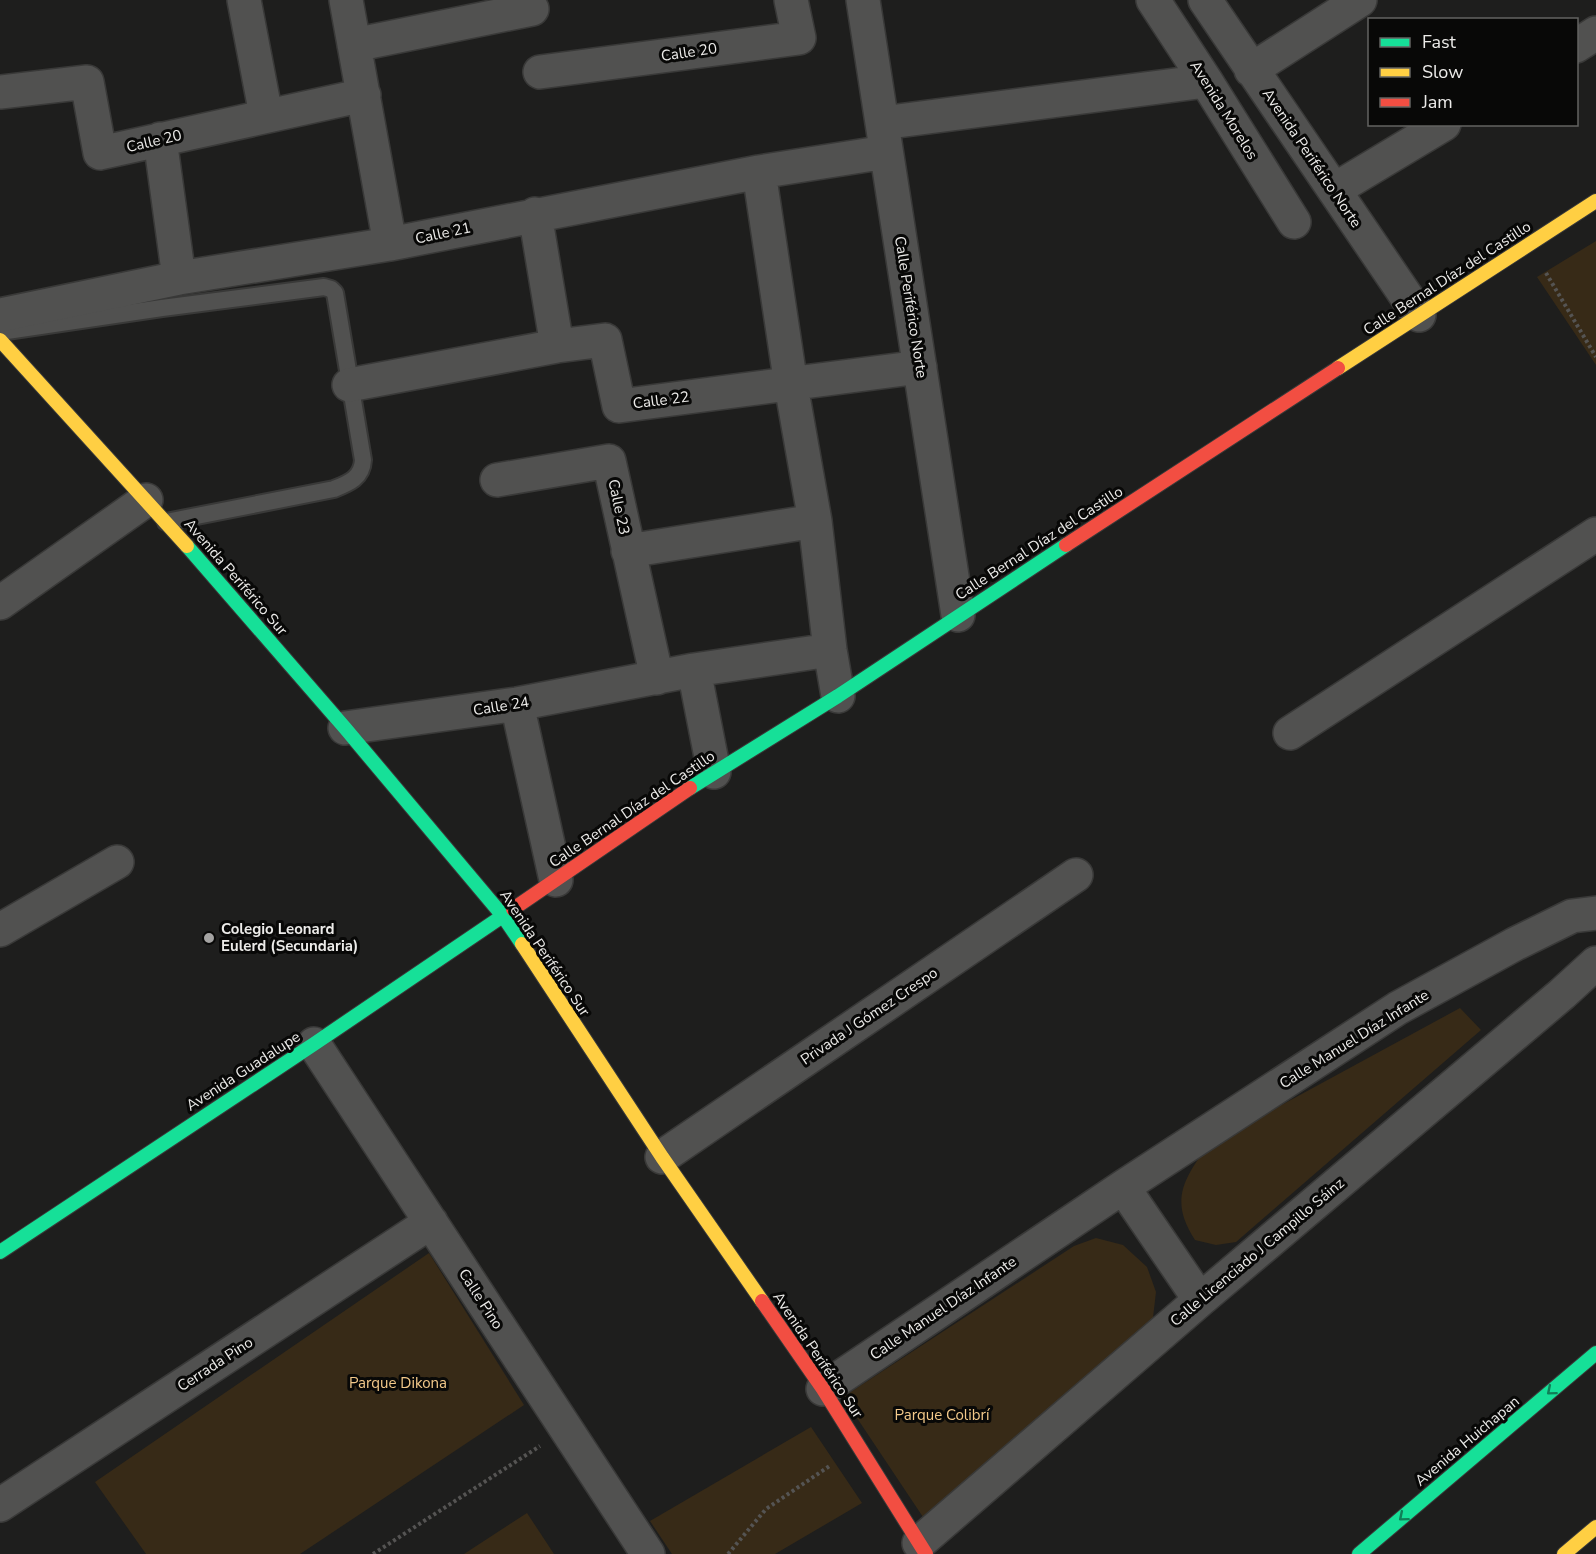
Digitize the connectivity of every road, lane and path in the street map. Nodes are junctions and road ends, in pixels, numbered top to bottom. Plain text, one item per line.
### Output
1 (244, 0) edge
2 (346, 0) edge
3 (790, 0) edge
4 (863, 0) edge
5 (1153, 0) edge
6 (1205, 0) edge
7 (1360, 0) edge
8 (532, 9) dead end
9 (1596, 33) edge
10 (354, 45) junction
11 (1578, 45) edge
12 (1251, 70) junction
13 (540, 72) dead end
14 (1206, 81) junction
15 (0, 92) edge
16 (363, 95) junction
17 (266, 115) junction
18 (1441, 126) edge
19 (884, 137) junction
20 (160, 139) junction
21 (759, 172) junction
22 (1334, 190) junction
23 (1596, 201) edge
24 (535, 214) junction
25 (1294, 222) dead end
26 (390, 244) junction
27 (1529, 244) junction
28 (179, 278) junction
29 (0, 315) edge
30 (1419, 315) junction
31 (0, 333) edge
32 (0, 340) edge
33 (557, 346) junction
34 (1596, 357) edge
35 (920, 367) junction
36 (350, 385) junction
37 (791, 385) junction
38 (497, 480) dead end
39 (156, 511) junction
40 (815, 521) junction
41 (1596, 534) edge
42 (628, 550) junction
43 (0, 603) edge
44 (958, 615) junction
45 (830, 650) junction
46 (694, 670) junction
47 (657, 678) junction
48 (838, 696) junction
49 (518, 704) junction
50 (345, 728) junction
51 (1290, 733) dead end
52 (714, 772) junction
53 (117, 862) dead end
54 (1076, 875) dead end
55 (556, 880) junction
56 (1596, 913) edge
57 (503, 916) junction
58 (0, 930) edge
59 (1596, 963) edge
60 (314, 1044) junction
61 (662, 1157) junction
62 (1123, 1187) junction
63 (431, 1222) junction
64 (0, 1252) edge
65 (1200, 1300) junction
66 (1596, 1353) edge
67 (823, 1389) junction
68 (566, 1429) junction
69 (858, 1445) junction
70 (0, 1505) edge
71 (1596, 1527) edge
72 (922, 1549) edge
73 (373, 1554) edge
74 (648, 1554) edge
75 (728, 1554) edge
76 (1359, 1554) edge
77 (1564, 1554) edge

1 - 17 street
2 - 10 street
3 - 13 street, Calle 20
4 - 19 street, Calle Periférico Norte
5 - 14 street, Avenida Morelos
6 - 12 street, Avenida Periférico Norte
7 - 12 street
8 - 10 street
9 - 11 street
10 - 16 street
12 - 22 street, Avenida Periférico Norte
14 - 19 street, Calle 21
14 - 25 street, Avenida Morelos
15 - 20 street, Calle 20
16 - 17 street, Calle 20
16 - 26 street
17 - 20 street, Calle 20
18 - 22 street
19 - 21 street, Calle 21
19 - 35 street, Calle Periférico Norte
20 - 28 street
21 - 24 street, Calle 21
21 - 37 street
22 - 30 street, Avenida Periférico Norte
23 - 27 street, Calle Bernal Díaz del Castillo
24 - 26 street, Calle 21
24 - 33 street
26 - 28 street, Calle 21
27 - 30 street, Calle Bernal Díaz del Castillo
27 - 34 path
28 - 29 street, Calle 21
30 - 44 street, Calle Bernal Díaz del Castillo
31 - 36 lane
32 - 39 street, Avenida Periférico Sur
33 - 36 street, Calle 22
33 - 37 street, Calle 22
35 - 37 street, Calle 22
35 - 44 street, Calle Periférico Norte
36 - 39 lane
37 - 40 street
38 - 42 street, Calle 23
39 - 43 street
39 - 50 street, Avenida Periférico Sur
40 - 42 street, Calle 23
40 - 45 street
41 - 51 street
42 - 47 street
44 - 48 street, Calle Bernal Díaz del Castillo
45 - 46 street, Calle 24
45 - 48 street
46 - 47 street, Calle 24
46 - 52 street
47 - 49 street, Calle 24
48 - 52 street, Calle Bernal Díaz del Castillo
49 - 50 street, Calle 24
49 - 55 street
50 - 57 street, Avenida Periférico Sur
52 - 55 street, Calle Bernal Díaz del Castillo
53 - 58 street
54 - 61 street, Privada J Gómez Crespo
55 - 57 street, Calle Bernal Díaz del Castillo
56 - 62 street, Calle Manuel Díaz Infante
57 - 60 street, Avenida Guadalupe
57 - 61 street, Avenida Periférico Sur
59 - 65 street, Calle Licenciado J Campillo Sáinz
60 - 63 street, Calle Pino
60 - 64 street, Avenida Guadalupe
61 - 67 street, Avenida Periférico Sur
62 - 65 street
62 - 67 street, Calle Manuel Díaz Infante
63 - 68 street, Calle Pino
63 - 70 street, Cerrada Pino
65 - 72 street, Calle Licenciado J Campillo Sáinz
66 -> 76 street, Avenida Huichapan
67 - 69 street, Avenida Periférico Sur
68 - 73 path
68 - 74 street, Calle Pino
69 - 72 street, Avenida Periférico Sur
69 - 75 path
71 - 77 street

